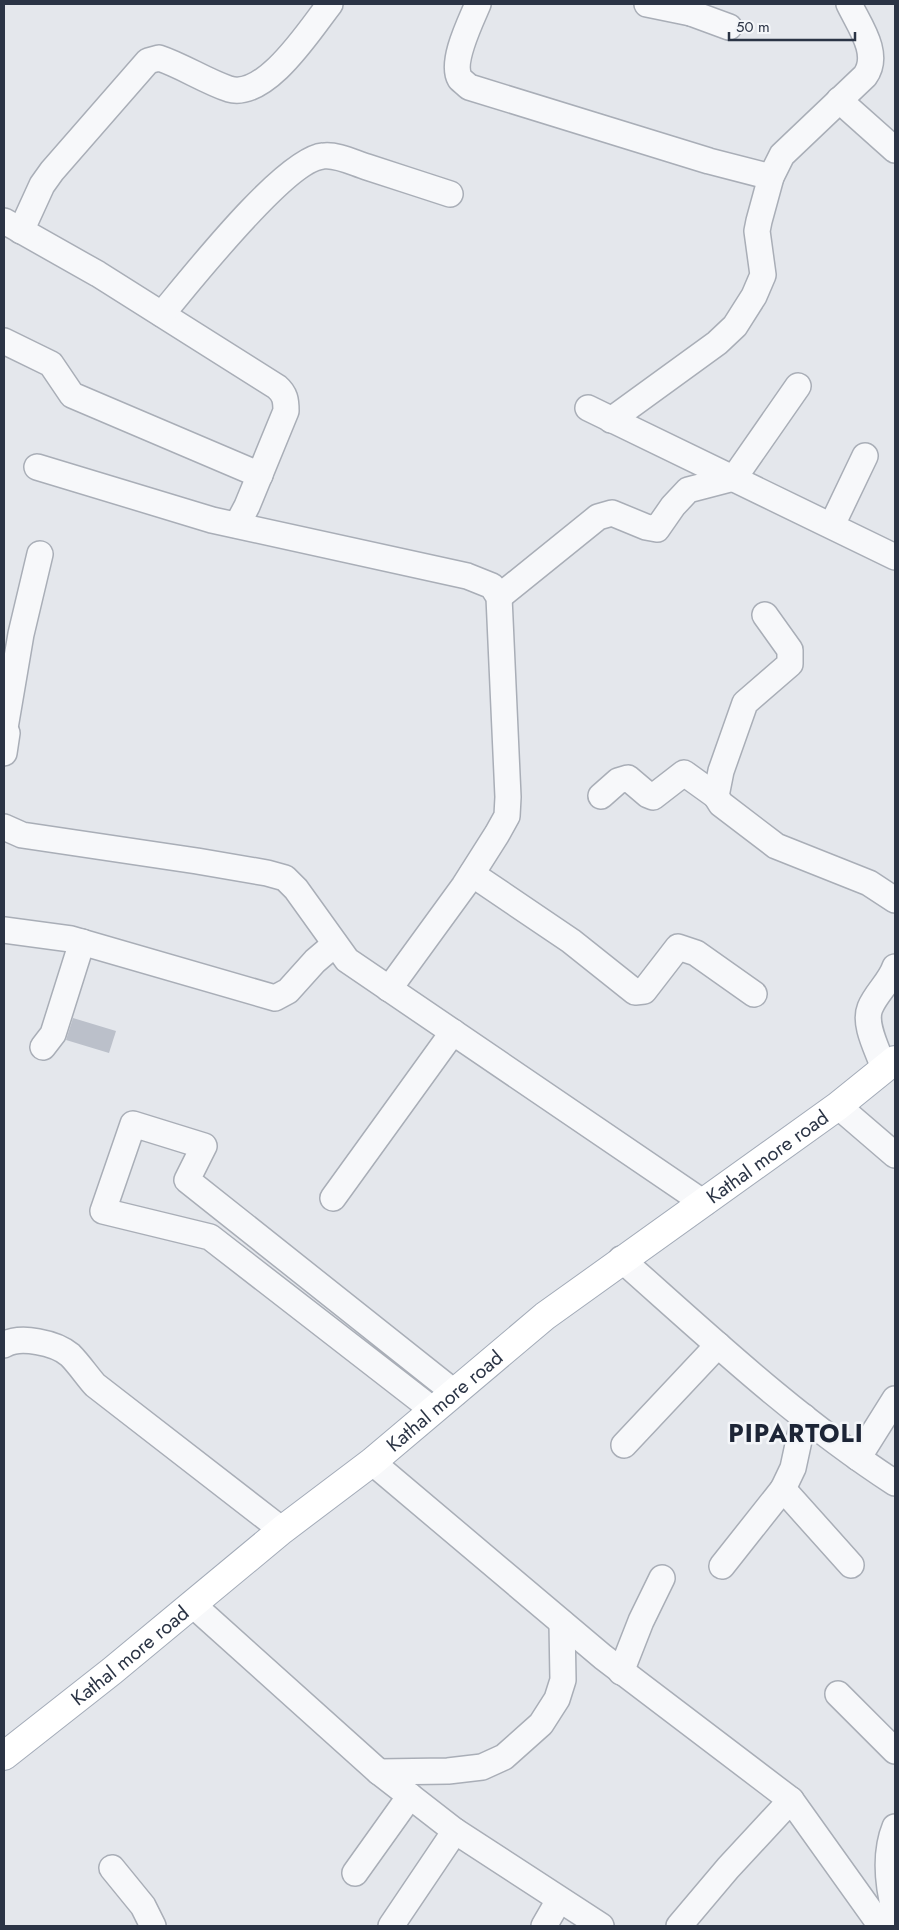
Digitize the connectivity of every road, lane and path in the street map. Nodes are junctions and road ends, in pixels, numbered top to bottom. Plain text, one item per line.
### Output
1 (330, 4) edge
2 (478, 4) edge
3 (647, 4) edge
4 (849, 4) edge
5 (687, 8) edge
6 (729, 26) dead end
7 (839, 100) junction
8 (895, 150) edge
9 (771, 177) junction
10 (450, 194) dead end
11 (12, 226) edge
12 (162, 314) junction
13 (4, 341) edge
14 (798, 386) dead end
15 (588, 408) dead end
16 (611, 420) junction
17 (865, 456) dead end
18 (37, 467) dead end
19 (260, 475) junction
20 (734, 478) junction
21 (237, 525) junction
22 (832, 525) junction
23 (40, 554) dead end
24 (895, 557) edge
25 (499, 597) junction
26 (765, 614) dead end
27 (4, 727) edge
28 (4, 753) edge
29 (600, 796) dead end
30 (716, 796) junction
31 (4, 828) edge
32 (472, 874) junction
33 (895, 900) edge
34 (4, 930) edge
35 (82, 942) junction
36 (335, 944) junction
37 (895, 967) edge
38 (389, 990) junction
39 (754, 994) dead end
40 (452, 1032) junction
41 (44, 1047) dead end
42 (890, 1064) edge
43 (838, 1106) junction
44 (895, 1155) edge
45 (334, 1198) dead end
46 (704, 1204) junction
47 (621, 1259) junction
48 (4, 1345) edge
49 (718, 1345) junction
50 (455, 1393) junction
51 (895, 1398) edge
52 (433, 1410) junction
53 (804, 1418) junction
54 (624, 1445) dead end
55 (858, 1458) junction
56 (372, 1462) junction
57 (895, 1483) edge
58 (782, 1489) junction
59 (282, 1530) junction
60 (851, 1565) dead end
61 (722, 1566) dead end
62 (662, 1578) dead end
63 (192, 1604) junction
64 (562, 1623) junction
65 (621, 1672) junction
66 (838, 1694) dead end
67 (895, 1751) edge
68 (4, 1756) edge
69 (379, 1772) junction
70 (410, 1796) junction
71 (791, 1800) junction
72 (895, 1827) edge
73 (455, 1831) junction
74 (112, 1868) dead end
75 (355, 1873) dead end
76 (560, 1900) junction
77 (895, 1913) edge
78 (153, 1926) edge
79 (391, 1926) edge
80 (544, 1926) edge
81 (600, 1926) edge
82 (679, 1926) edge
83 (881, 1926) edge

1 - 11 street
2 - 9 street
3 - 5 street
4 - 7 street
5 - 6 street
7 - 8 street
7 - 9 street
9 - 16 street
10 - 12 street
11 - 12 street
12 - 19 street
13 - 19 street
14 - 20 street
15 - 16 street
16 - 20 street
17 - 22 street
18 - 21 street
19 - 21 street
20 - 22 street
20 - 25 street
21 - 25 street
22 - 24 street
23 - 27 street
25 - 32 street
26 - 30 street
27 - 28 street
29 - 30 street
30 - 33 street
31 - 36 street
32 - 38 street
32 - 39 street
34 - 35 street
35 - 36 street
35 - 41 street
36 - 38 street
37 - 42 street
38 - 40 street
40 - 45 street
40 - 46 street
42 - 43 main road, Kathal more road
43 - 44 street
43 - 46 main road, Kathal more road
46 - 47 main road, Kathal more road
47 - 49 street
47 - 50 main road, Kathal more road
48 - 59 street
49 - 53 street
49 - 54 street
50 - 52 main road, Kathal more road
50 - 52 street
51 - 55 street
52 - 56 main road, Kathal more road
53 - 55 street
53 - 58 street
55 - 57 street
56 - 59 main road, Kathal more road
56 - 64 street
58 - 60 street
58 - 61 street
59 - 63 main road, Kathal more road
62 - 65 street
63 - 68 main road, Kathal more road
63 - 69 street
64 - 65 street
64 - 69 street
65 - 71 street
66 - 67 street
69 - 70 street
70 - 73 street
70 - 75 street
71 - 82 street
71 - 83 street
72 - 77 street
73 - 76 street
73 - 79 street
74 - 78 street
76 - 80 street
76 - 81 street

